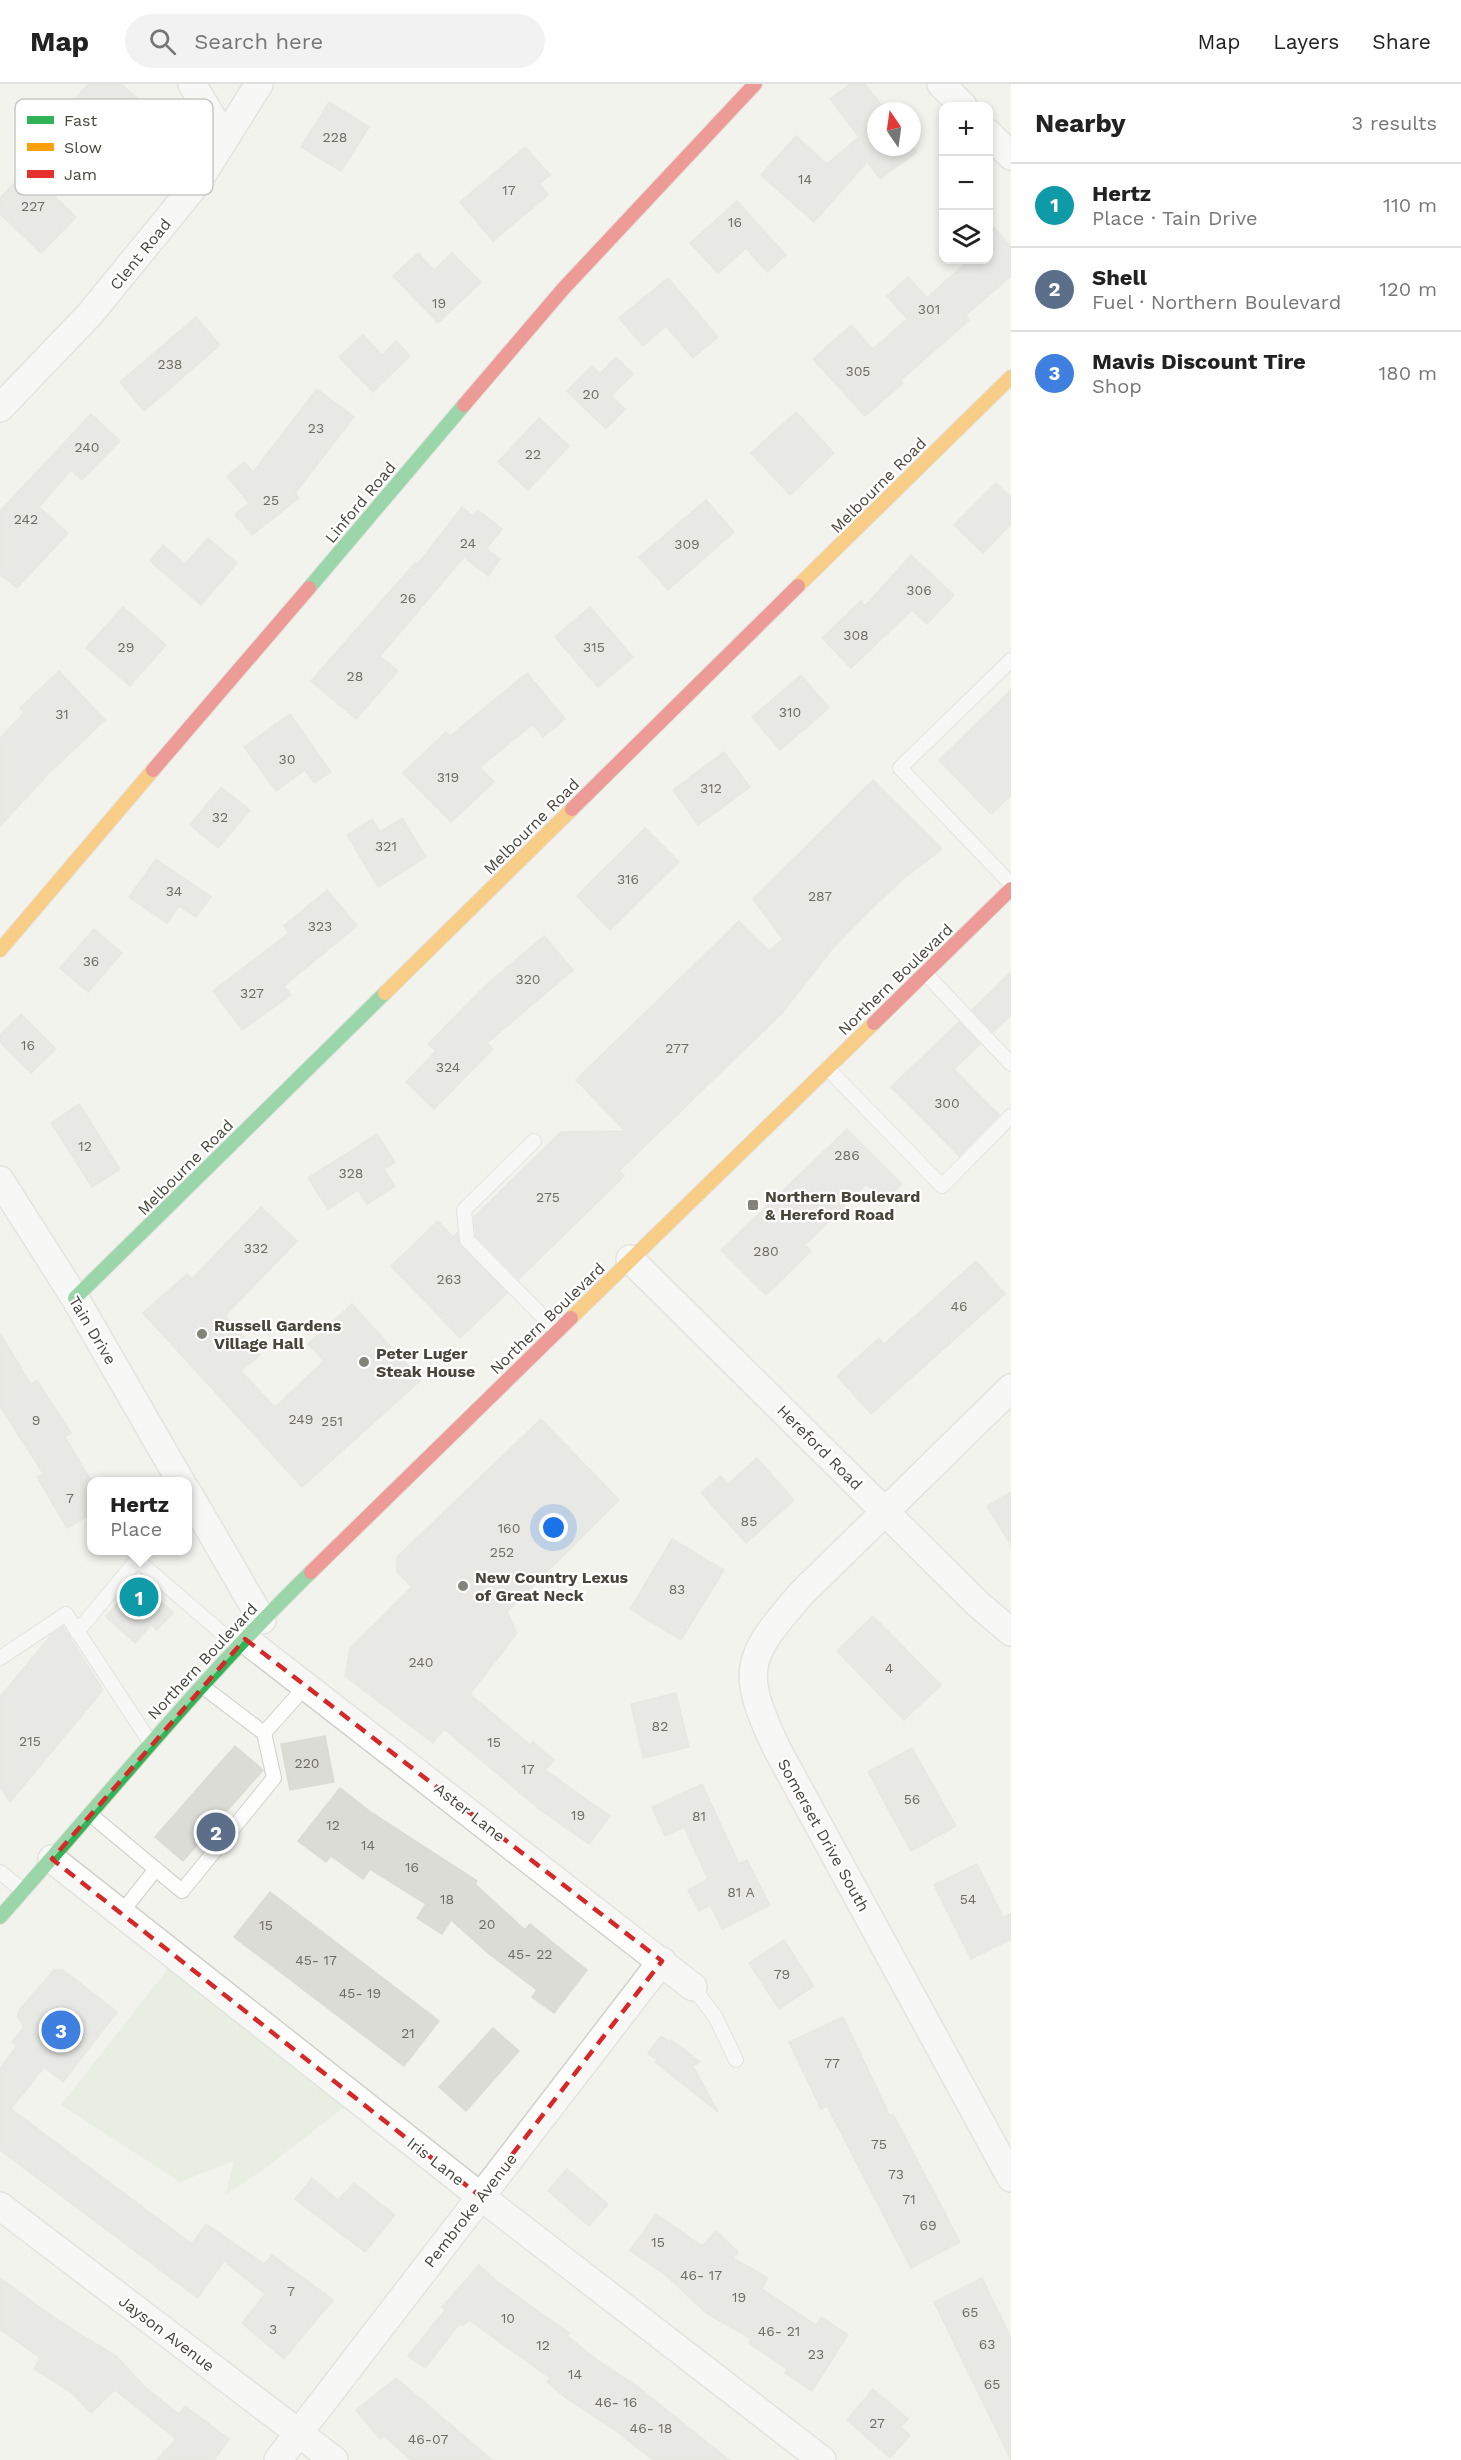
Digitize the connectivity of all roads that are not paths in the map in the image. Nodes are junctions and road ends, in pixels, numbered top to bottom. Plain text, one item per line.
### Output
1 (192, 84) edge
2 (259, 84) edge
3 (755, 84) edge
4 (941, 84) edge
5 (201, 99) edge
6 (959, 102) edge
7 (213, 119) edge
8 (224, 137) junction
9 (993, 138) edge
10 (213, 156) edge
11 (1011, 156) edge
12 (187, 195) edge
13 (1011, 377) edge
14 (0, 408) edge
15 (1011, 660) edge
16 (1011, 884) edge
17 (1011, 889) edge
18 (0, 950) edge
19 (925, 973) junction
20 (1011, 1064) edge
21 (827, 1068) junction
22 (1011, 1116) edge
23 (534, 1141) dead end
24 (0, 1180) edge
25 (630, 1259) junction
26 (75, 1298) junction
27 (557, 1331) junction
28 (1011, 1388) edge
29 (179, 1477) edge
30 (192, 1503) edge
31 (885, 1512) junction
32 (77, 1632) junction
33 (1011, 1632) edge
34 (248, 1635) junction
35 (0, 1658) edge
36 (202, 1686) junction
37 (306, 1686) junction
38 (264, 1733) junction
39 (150, 1742) junction
40 (91, 1815) junction
41 (52, 1859) junction
42 (156, 1869) junction
43 (0, 1872) edge
44 (23, 1891) junction
45 (121, 1913) junction
46 (0, 1917) edge
47 (662, 1961) junction
48 (693, 1987) joint
49 (736, 2060) dead end
50 (1011, 2178) edge
51 (480, 2196) junction
52 (0, 2206) edge
53 (298, 2433) junction
54 (278, 2460) edge
55 (334, 2460) edge
56 (822, 2460) edge

1 - 5 street
2 - 8 street, Clent Road
3 - 18 street, Linford Road
4 - 6 street
7 - 8 street
8 - 10 street, Clent Road
9 - 11 street
12 - 14 street, Clent Road
13 - 26 street, Melbourne Road
15 - 16 lane
17 - 19 street, Northern Boulevard
19 - 20 lane
19 - 21 street, Northern Boulevard
21 - 22 lane
21 - 25 street, Northern Boulevard
23 - 27 lane
24 - 26 street, Tain Drive
25 - 27 street, Northern Boulevard
25 - 31 street, Hereford Road
26 - 29 street, Tain Drive
27 - 34 street, Northern Boulevard
28 - 31 street, Somerset Drive South
30 - 34 street
31 - 33 street, Hereford Road
31 - 50 street, Somerset Drive South
32 - 34 lane
32 - 35 lane
32 - 39 lane
34 - 36 street, Northern Boulevard
34 - 37 street, Aster Lane
36 - 38 lane
36 - 39 street, Northern Boulevard
37 - 38 lane
37 - 47 street, Aster Lane
38 - 42 lane
39 - 40 street, Northern Boulevard
40 - 41 street, Northern Boulevard
40 - 42 lane
41 - 44 street, Northern Boulevard
41 - 45 street, Iris Lane
42 - 45 lane
43 - 44 lane
44 - 46 street, Northern Boulevard
45 - 51 street, Iris Lane
47 - 48 street, Aster Lane
47 - 51 street, Pembroke Avenue
48 - 49 lane
51 - 53 street, Pembroke Avenue
51 - 56 street, Iris Lane
52 - 53 street, Jayson Avenue
53 - 54 street, Pembroke Avenue
53 - 55 street, Jayson Avenue

